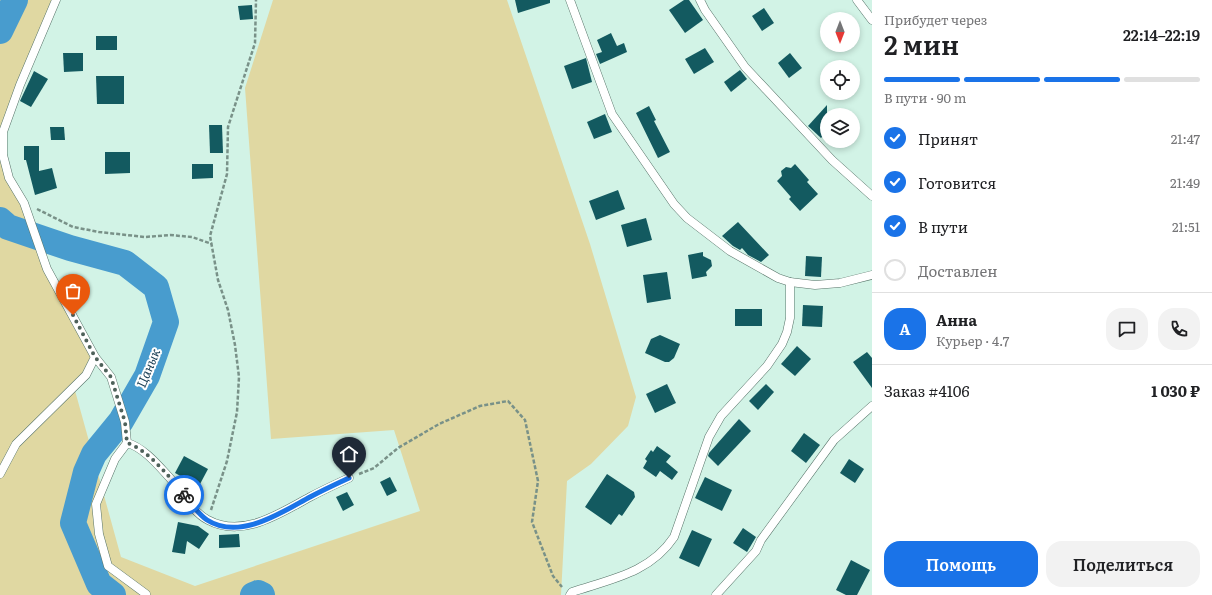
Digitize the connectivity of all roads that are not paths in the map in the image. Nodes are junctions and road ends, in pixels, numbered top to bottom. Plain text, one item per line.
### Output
1 (56, 0) edge
2 (570, 0) edge
3 (700, 0) edge
4 (857, 0) edge
5 (872, 20) edge
6 (872, 196) edge
7 (872, 276) edge
8 (790, 282) junction
9 (95, 357) junction
10 (872, 406) edge
11 (127, 443) junction
12 (0, 474) edge
13 (349, 478) road end
14 (146, 594) dead end
15 (571, 594) edge
16 (716, 595) edge

1 - 9 lane
2 - 8 lane
3 - 6 lane
4 - 5 lane
7 - 8 lane
8 - 15 lane
9 - 11 lane
9 - 12 lane
10 - 16 lane
11 - 13 lane
11 - 14 lane

